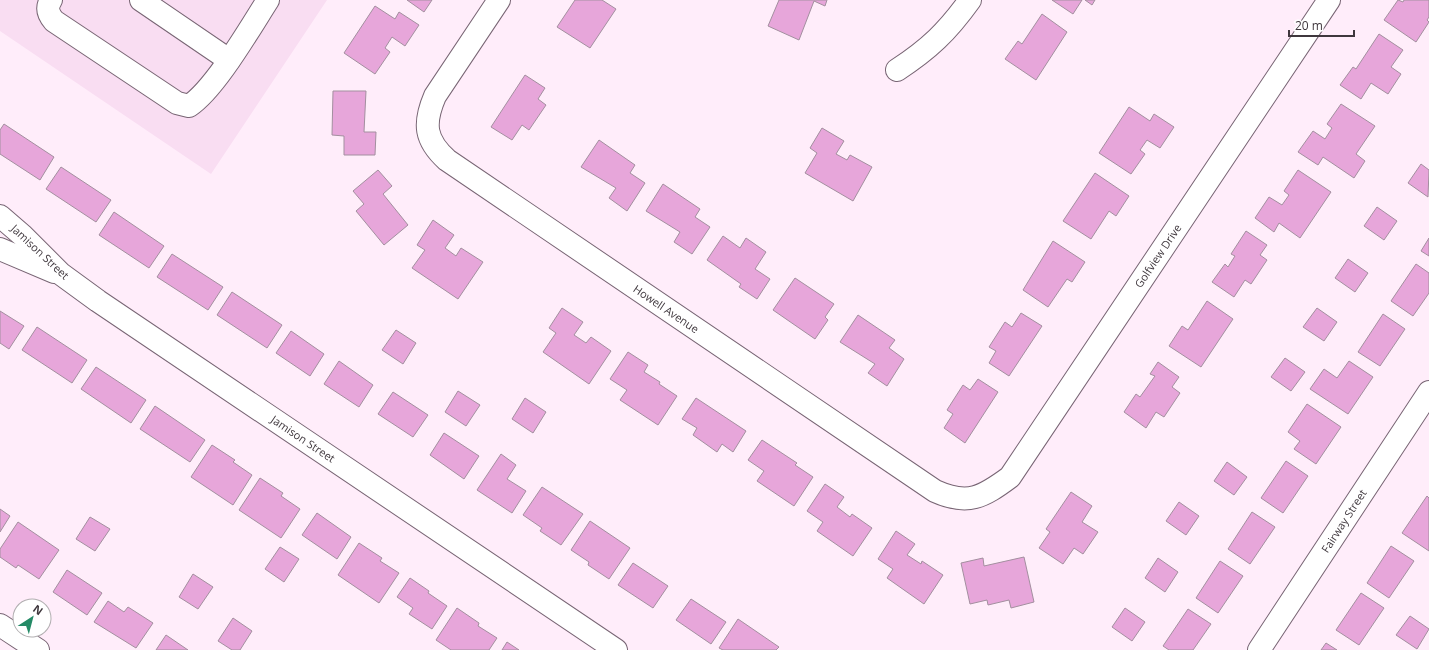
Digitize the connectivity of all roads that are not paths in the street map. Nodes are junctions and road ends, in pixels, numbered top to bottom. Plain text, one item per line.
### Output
1 (51, 0) edge
2 (141, 0) edge
3 (268, 0) edge
4 (499, 0) edge
5 (970, 0) edge
6 (1329, 0) edge
7 (228, 60) junction
8 (897, 70) dead end
9 (0, 216) edge
10 (0, 249) edge
11 (61, 274) junction
12 (1429, 392) edge
13 (975, 498) joint
14 (0, 625) edge
15 (38, 650) edge
16 (616, 650) edge
17 (1259, 650) edge

1 - 7 street
2 - 7 street
3 - 7 street
4 - 13 street, Howell Avenue
5 - 8 street
6 - 13 street, Golfview Drive
9 - 11 street, Jamison Street
10 - 11 street
11 - 16 street, Jamison Street
12 - 17 street, Fairway Street
14 - 15 street

